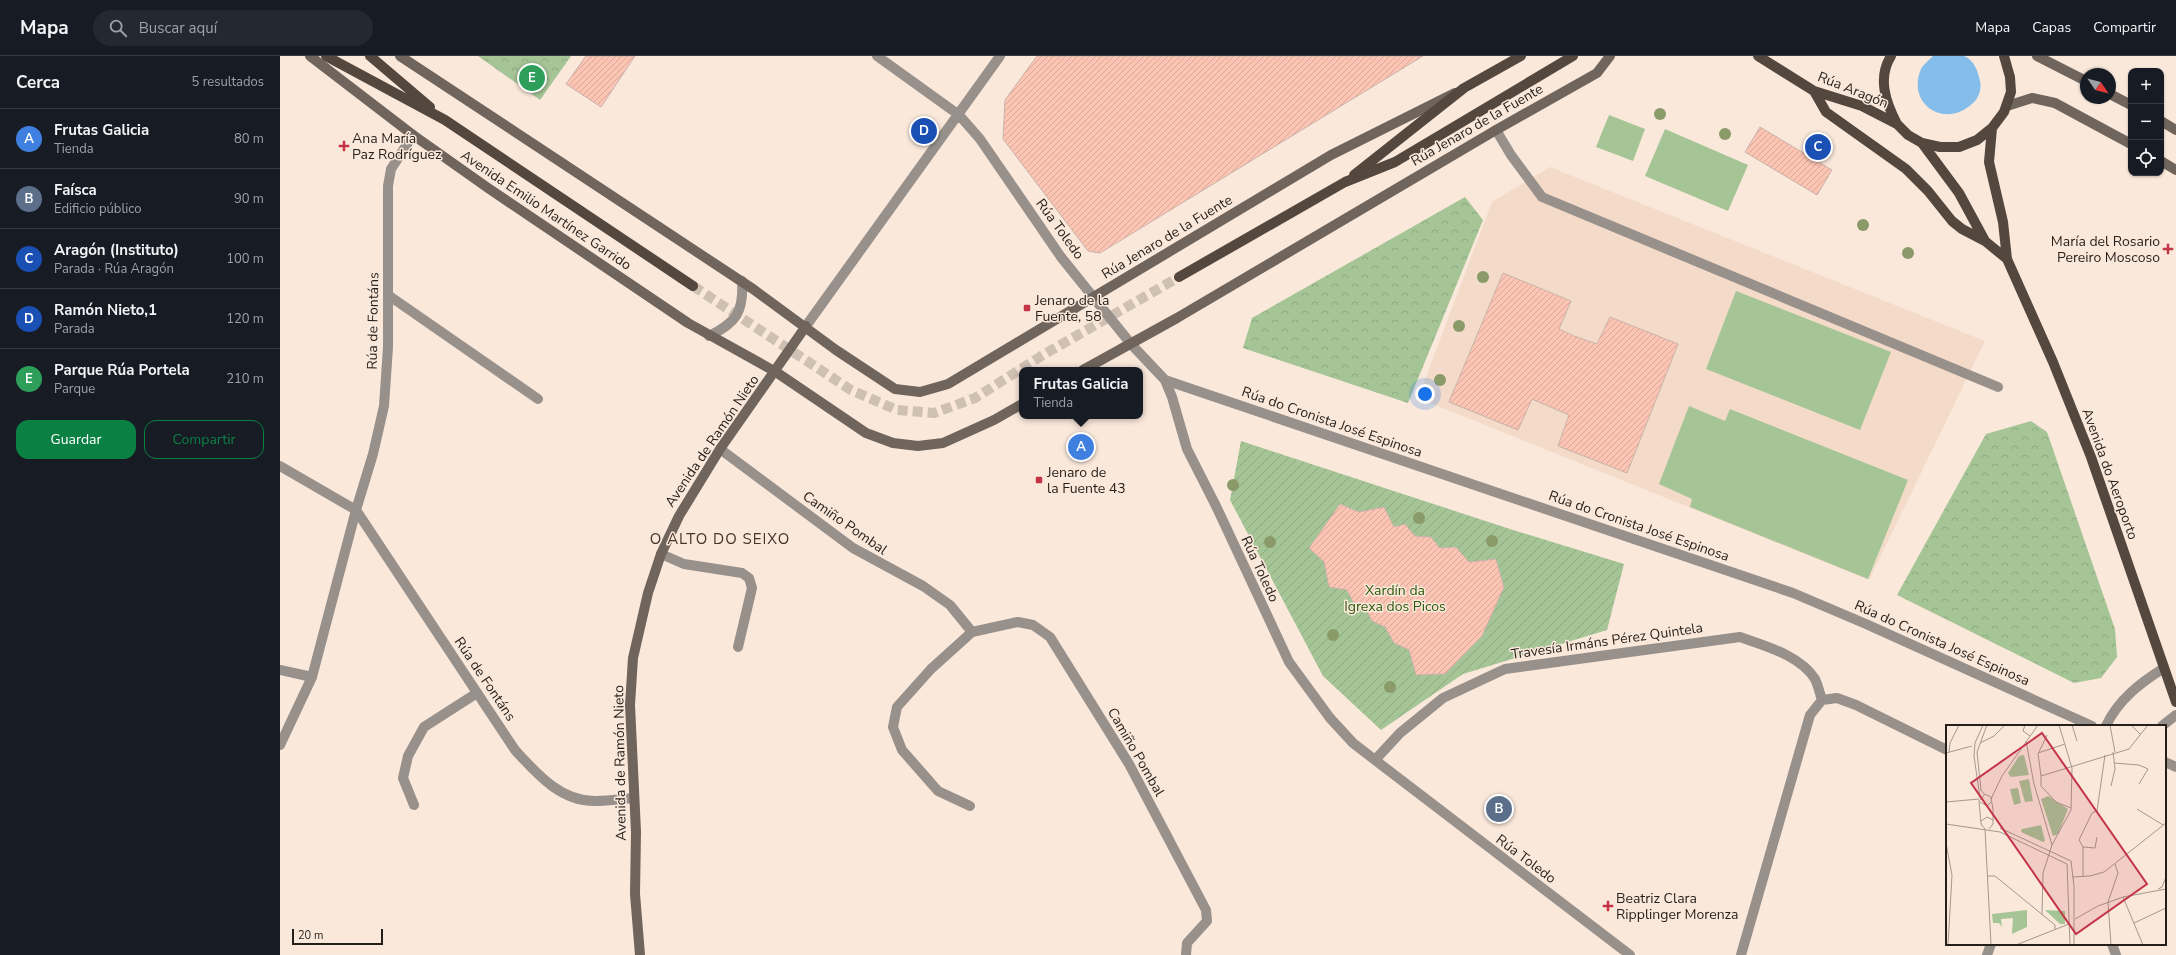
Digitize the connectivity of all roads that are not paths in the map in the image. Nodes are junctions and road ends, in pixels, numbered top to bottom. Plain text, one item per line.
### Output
1 (310, 56) edge
2 (326, 56) edge
3 (370, 56) edge
4 (401, 56) edge
5 (876, 56) edge
6 (1000, 56) edge
7 (1521, 56) edge
8 (1573, 56) edge
9 (1610, 56) edge
10 (1758, 56) edge
11 (1891, 56) edge
12 (2004, 56) edge
13 (2037, 56) edge
14 (2080, 79) edge
15 (1464, 88) junction
16 (1814, 91) junction
17 (2116, 97) edge
18 (2129, 104) edge
19 (2007, 106) junction
20 (959, 115) junction
21 (445, 120) junction
22 (2164, 123) edge
23 (1897, 124) junction
24 (1992, 128) junction
25 (1496, 130) junction
26 (2176, 130) edge
27 (413, 135) junction
28 (2128, 142) edge
29 (1922, 143) junction
30 (2164, 163) edge
31 (2176, 170) edge
32 (1345, 182) junction
33 (1985, 241) junction
34 (2007, 259) junction
35 (1179, 277) tunnel mouth
36 (742, 281) junction
37 (693, 286) tunnel mouth
38 (388, 295) junction
39 (1094, 297) junction
40 (806, 326) junction
41 (709, 336) junction
42 (1131, 344) junction
43 (1089, 367) edge
44 (776, 372) junction
45 (1165, 380) junction
46 (1998, 387) dead end
47 (538, 398) dead end
48 (1019, 406) edge
49 (720, 449) junction
50 (280, 466) edge
51 (356, 510) junction
52 (662, 554) junction
53 (972, 632) junction
54 (738, 647) dead end
55 (2164, 668) junction
56 (280, 670) edge
57 (312, 677) junction
58 (477, 693) junction
59 (1822, 700) junction
60 (2176, 702) edge
61 (2176, 714) edge
62 (2090, 725) edge
63 (2107, 725) edge
64 (2163, 725) edge
65 (280, 745) edge
66 (1946, 749) edge
67 (1375, 760) junction
68 (2166, 762) edge
69 (2176, 767) edge
70 (634, 798) junction
71 (414, 805) dead end
72 (970, 806) dead end
73 (1991, 945) edge
74 (2112, 945) edge
75 (640, 955) edge
76 (1186, 955) edge
77 (1630, 955) edge
78 (1741, 955) edge
79 (1987, 955) edge
80 (2116, 955) edge

1 - 27 main road, Avenida Emilio Martínez Garrido
2 - 21 main road
3 - 21 main road
4 - 36 main road
5 - 20 street, Rúa Toledo
6 - 20 street, Avenida de Ramón Nieto
7 - 15 main road, Rúa Jenaro de la Fuente
8 - 32 main road, Rúa Jenaro de la Fuente
9 - 25 main road, Rúa Jenaro de la Fuente
10 - 16 main road, Rúa Aragón
11 - 23 main road, Rúa Aragón
12 - 19 main road, Rúa Aragón
13 - 14 main road
15 - 32 main road, Rúa Jenaro de la Fuente
15 - 39 main road, Rúa Jenaro de la Fuente
16 - 23 main road, Rúa Aragón
16 - 33 main road
17 - 18 main road
19 - 24 main road, Rúa Aragón
19 - 28 main road
20 - 39 street, Rúa Toledo
20 - 40 street, Avenida de Ramón Nieto
21 - 37 main road, Avenida Emilio Martínez Garrido
22 - 26 main road
23 - 29 main road, Rúa Aragón
24 - 29 main road, Rúa Aragón
24 - 34 main road, Avenida do Aeroporto
25 - 42 main road, Rúa Jenaro de la Fuente
25 - 46 street
27 - 38 street, Rúa de Fontáns
27 - 41 main road, Avenida Emilio Martínez Garrido
29 - 33 main road, Avenida do Aeroporto
30 - 31 main road
32 - 35 main road
33 - 34 main road, Avenida do Aeroporto
34 - 55 main road, Avenida do Aeroporto
36 - 40 main road
36 - 41 street
38 - 47 street
38 - 51 street, Rúa de Fontáns
39 - 40 main road, Rúa Jenaro de la Fuente
39 - 42 street, Rúa Toledo
40 - 44 main road, Avenida de Ramón Nieto
41 - 44 main road, Avenida Emilio Martínez Garrido
42 - 43 main road, Rúa Jenaro de la Fuente
42 - 45 street, Rúa Toledo
44 - 48 main road
44 - 49 main road, Avenida de Ramón Nieto
45 - 62 street, Rúa do Cronista José Espinosa
45 - 67 street, Rúa Toledo
49 - 52 main road, Avenida de Ramón Nieto
49 - 53 street, Camiño Pombal
50 - 51 street
51 - 57 street, Rúa de Fontáns
51 - 58 street, Rúa de Fontáns
52 - 54 street
52 - 70 main road, Avenida de Ramón Nieto
53 - 72 street, Camiño Pombal
53 - 76 street, Camiño Pombal
55 - 60 main road, Avenida do Aeroporto
55 - 63 street
56 - 57 street
57 - 65 street, Rúa de Fontáns
58 - 70 street, Rúa de Fontáns
58 - 71 street
59 - 66 street
59 - 67 street, Travesía Irmáns Pérez Quintela
59 - 78 street
61 - 64 street
67 - 77 street, Rúa Toledo
68 - 69 street
70 - 75 main road, Avenida de Ramón Nieto
73 - 79 street
74 - 80 street

